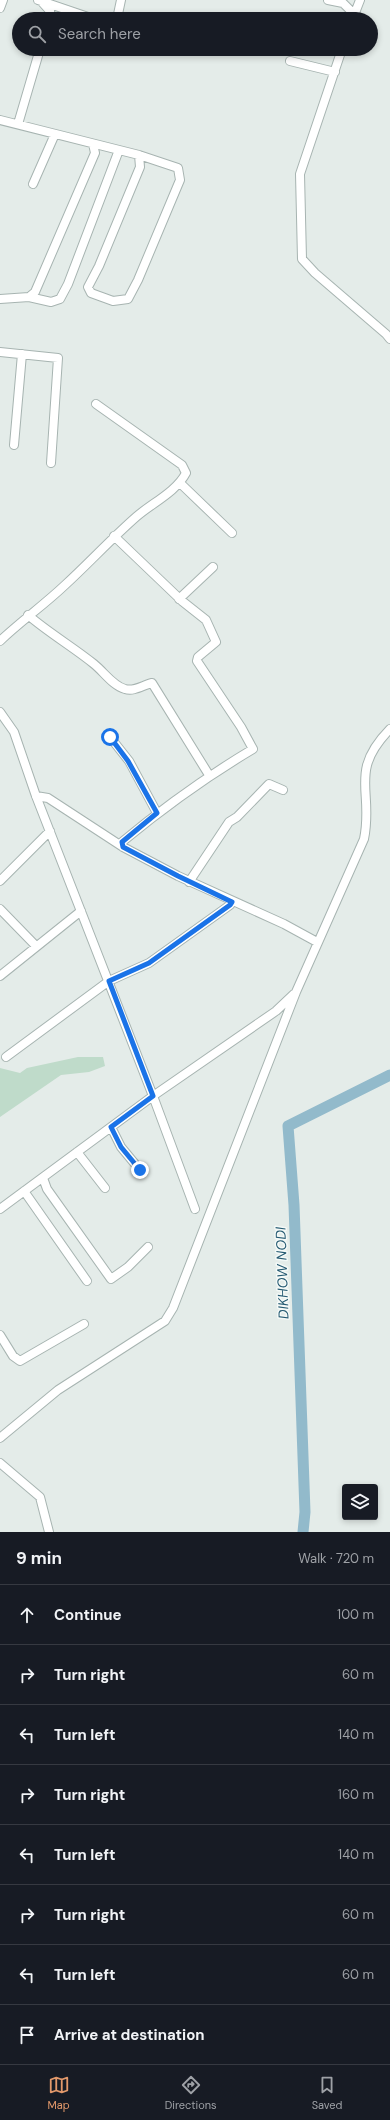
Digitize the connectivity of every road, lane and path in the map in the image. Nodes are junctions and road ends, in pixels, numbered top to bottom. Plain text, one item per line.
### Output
1 (3, 0) edge
2 (39, 0) edge
3 (121, 0) edge
4 (328, 0) edge
5 (360, 0) edge
6 (0, 8) edge
7 (50, 12) edge
8 (74, 12) edge
9 (118, 12) edge
10 (352, 12) edge
11 (355, 12) edge
12 (38, 56) edge
13 (340, 56) edge
14 (290, 61) dead end
15 (335, 72) junction
16 (0, 120) edge
17 (18, 124) junction
18 (55, 134) junction
19 (93, 144) junction
20 (119, 150) junction
21 (139, 155) junction
22 (33, 184) dead end
23 (29, 297) junction
24 (0, 298) edge
25 (390, 339) edge
26 (0, 352) edge
27 (22, 354) junction
28 (96, 404) dead end
29 (14, 445) dead end
30 (51, 463) dead end
31 (180, 483) junction
32 (232, 533) dead end
33 (114, 536) junction
34 (213, 568) dead end
35 (179, 599) junction
36 (28, 615) junction
37 (0, 641) edge
38 (0, 712) edge
39 (390, 728) edge
40 (110, 737) dead end
41 (209, 775) junction
42 (283, 790) dead end
43 (36, 796) junction
44 (157, 813) junction
45 (50, 831) junction
46 (123, 847) junction
47 (0, 881) edge
48 (189, 882) junction
49 (232, 902) junction
50 (0, 909) edge
51 (82, 912) junction
52 (317, 942) junction
53 (36, 946) junction
54 (0, 976) edge
55 (109, 981) junction
56 (296, 992) junction
57 (6, 1057) dead end
58 (153, 1096) junction
59 (111, 1127) junction
60 (78, 1152) junction
61 (140, 1170) dead end
62 (42, 1178) junction
63 (105, 1188) dead end
64 (24, 1191) junction
65 (0, 1209) edge
66 (195, 1209) dead end
67 (148, 1247) dead end
68 (87, 1281) dead end
69 (84, 1324) dead end
70 (0, 1335) edge
71 (0, 1438) edge
72 (0, 1463) edge
73 (49, 1532) edge

1 - 6 street
2 - 7 street
2 - 8 street
3 - 9 street
4 - 10 street
5 - 11 street
12 - 17 street
13 - 15 street
14 - 15 street
15 - 25 street
16 - 17 street
17 - 18 street
18 - 19 street
18 - 22 street
19 - 20 street
19 - 23 street
20 - 21 street
20 - 23 street
21 - 21 street
23 - 24 street
26 - 27 street
27 - 29 street
27 - 30 street
28 - 31 street
31 - 32 street
31 - 33 street
33 - 35 street
33 - 36 street
34 - 35 street
35 - 41 street
36 - 37 street
36 - 41 street
38 - 43 street
39 - 52 street
40 - 44 street
41 - 44 street
42 - 48 street
43 - 45 street
43 - 46 street
44 - 46 street
45 - 47 street
45 - 51 street
46 - 48 street
48 - 49 street
49 - 52 street
49 - 55 street
50 - 53 street
51 - 53 street
51 - 55 street
52 - 56 street
53 - 54 street
55 - 57 street
55 - 58 street
56 - 58 street
56 - 71 street
58 - 59 street
58 - 66 street
59 - 60 street
59 - 61 street
60 - 62 street
60 - 63 street
62 - 64 street
62 - 67 street
64 - 65 street
64 - 68 street
69 - 70 street
72 - 73 street

